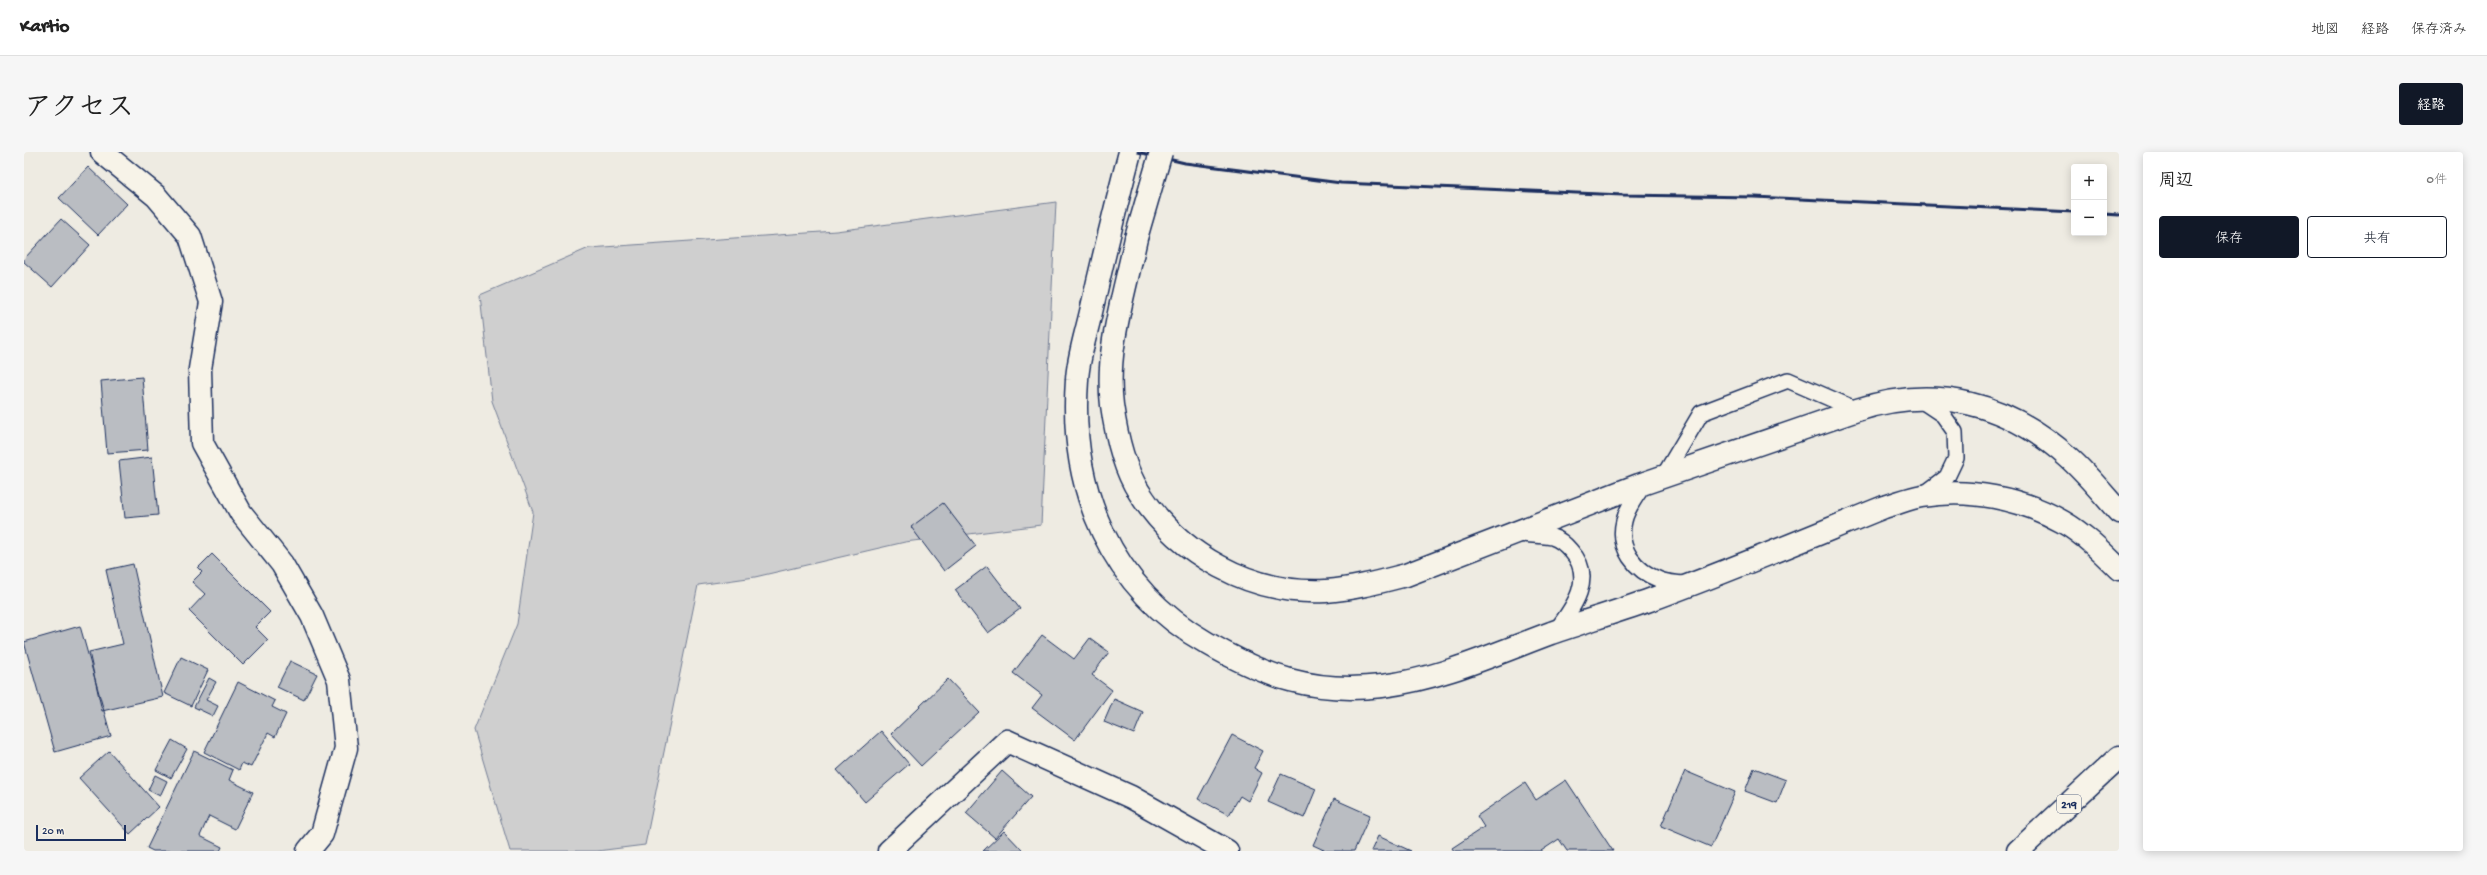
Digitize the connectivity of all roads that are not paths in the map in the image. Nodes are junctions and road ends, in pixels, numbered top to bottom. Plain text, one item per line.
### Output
1 (102, 152) edge
2 (1130, 152) edge
3 (1161, 152) edge
4 (1917, 398) junction
5 (1858, 410) junction
6 (1654, 480) junction
7 (1921, 496) junction
8 (2119, 512) edge
9 (1515, 534) junction
10 (2119, 569) edge
11 (1687, 585) junction
12 (1555, 632) junction
13 (2119, 757) edge
14 (310, 850) edge
15 (889, 851) edge
16 (1227, 851) edge
17 (2018, 851) edge

1 - 14 main road
2 - 12 main road
3 - 9 main road, bridge
4 - 5 main road
4 - 7 lane
4 - 8 main road
5 - 6 main road
5 - 6 lane
6 - 9 main road
6 - 11 lane
7 - 10 main road
7 - 11 main road
9 - 12 lane
11 - 12 main road
13 - 17 main road, 219
15 - 16 main road

